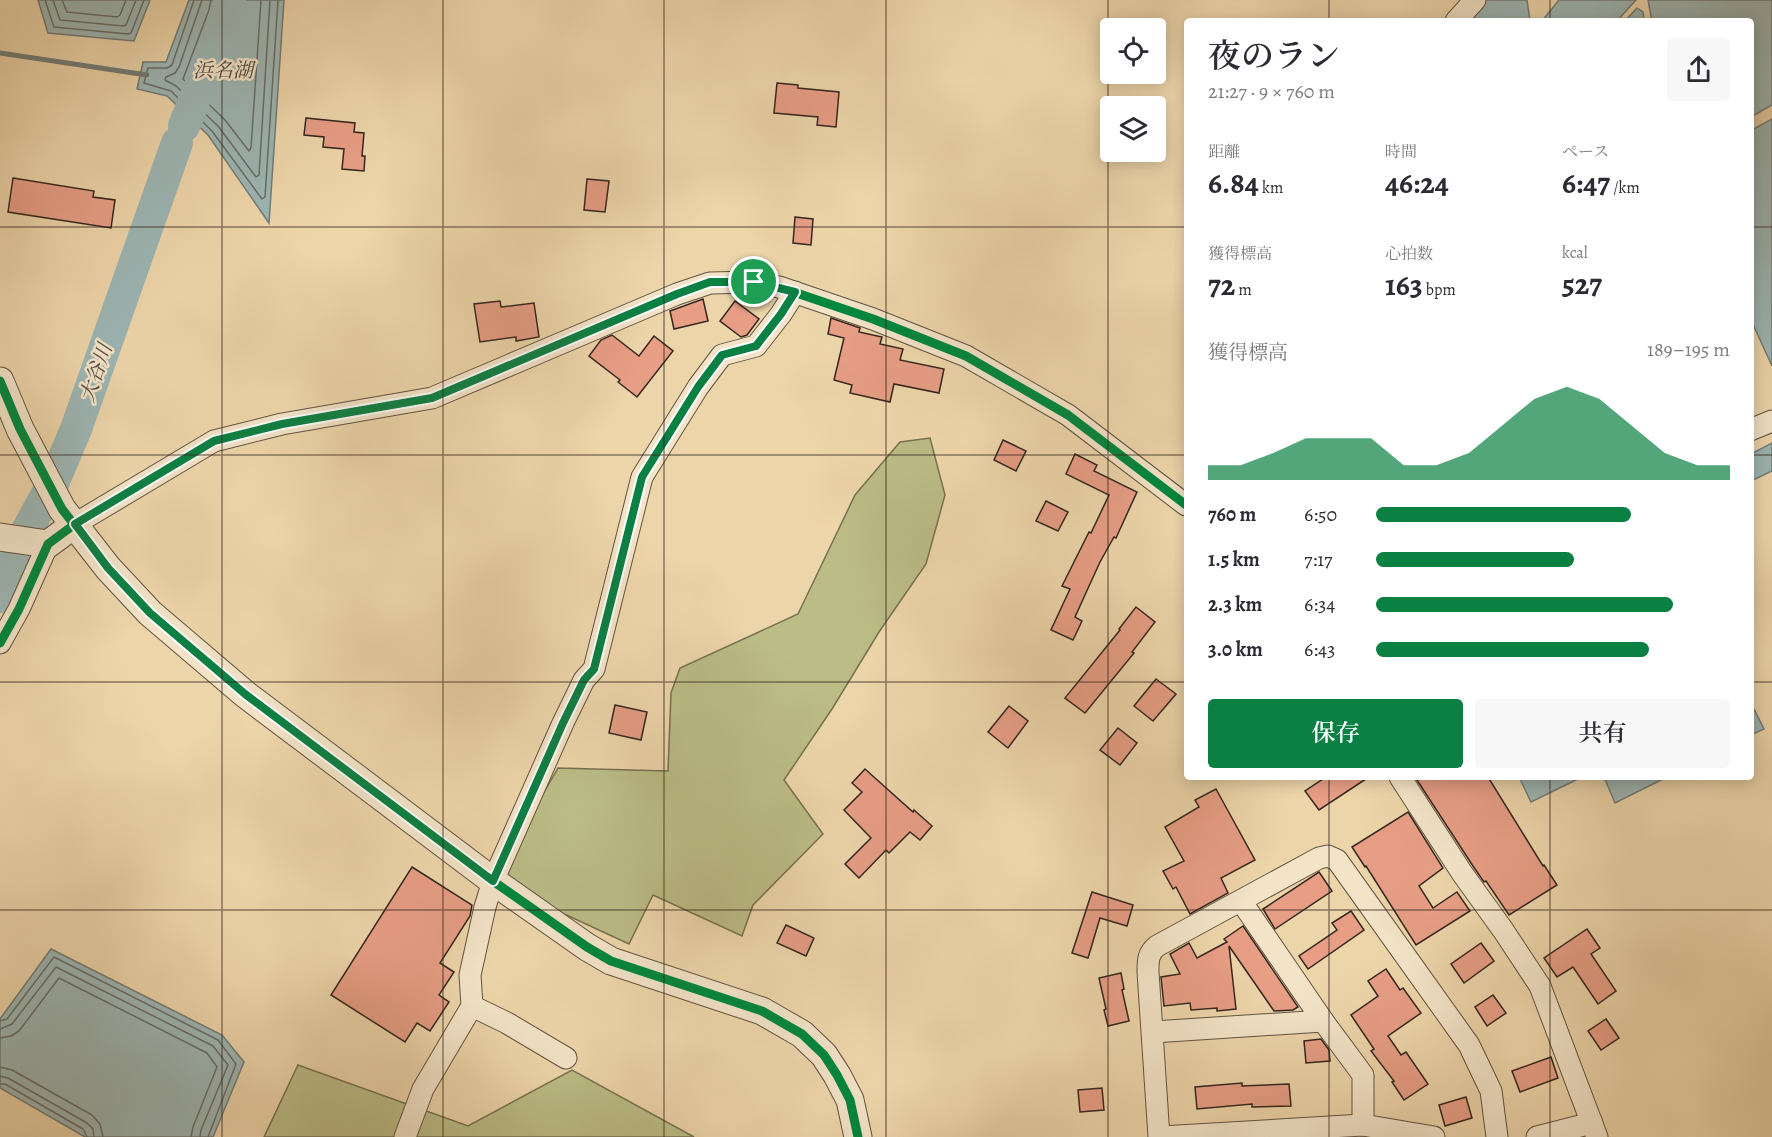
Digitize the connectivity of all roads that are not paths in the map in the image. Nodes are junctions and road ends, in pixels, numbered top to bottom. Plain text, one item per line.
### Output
1 (1475, 0) edge
2 (1459, 18) edge
3 (795, 292) junction
4 (0, 381) edge
5 (1772, 421) edge
6 (1754, 428) edge
7 (1184, 503) edge
8 (75, 524) junction
9 (0, 537) edge
10 (48, 544) junction
11 (0, 643) edge
12 (1402, 780) edge
13 (493, 881) junction
14 (1241, 901) junction
15 (472, 1006) junction
16 (1323, 1021) junction
17 (1153, 1032) junction
18 (566, 1058) dead end
19 (1363, 1125) junction
20 (1594, 1130) edge
21 (405, 1137) edge
22 (858, 1137) edge
23 (1160, 1137) edge
24 (1434, 1137) edge
25 (1497, 1137) edge
26 (1537, 1137) edge

1 - 2 street
3 - 7 street
3 - 8 street
3 - 13 street
4 - 8 street
5 - 6 street
8 - 10 street
8 - 13 street
9 - 10 street
10 - 11 street
12 - 20 street
13 - 15 street
13 - 22 street
14 - 16 street
14 - 17 street
14 - 25 street
15 - 18 street
15 - 21 street
16 - 17 street
16 - 19 street
17 - 23 street
19 - 23 street
19 - 24 street
20 - 26 street

